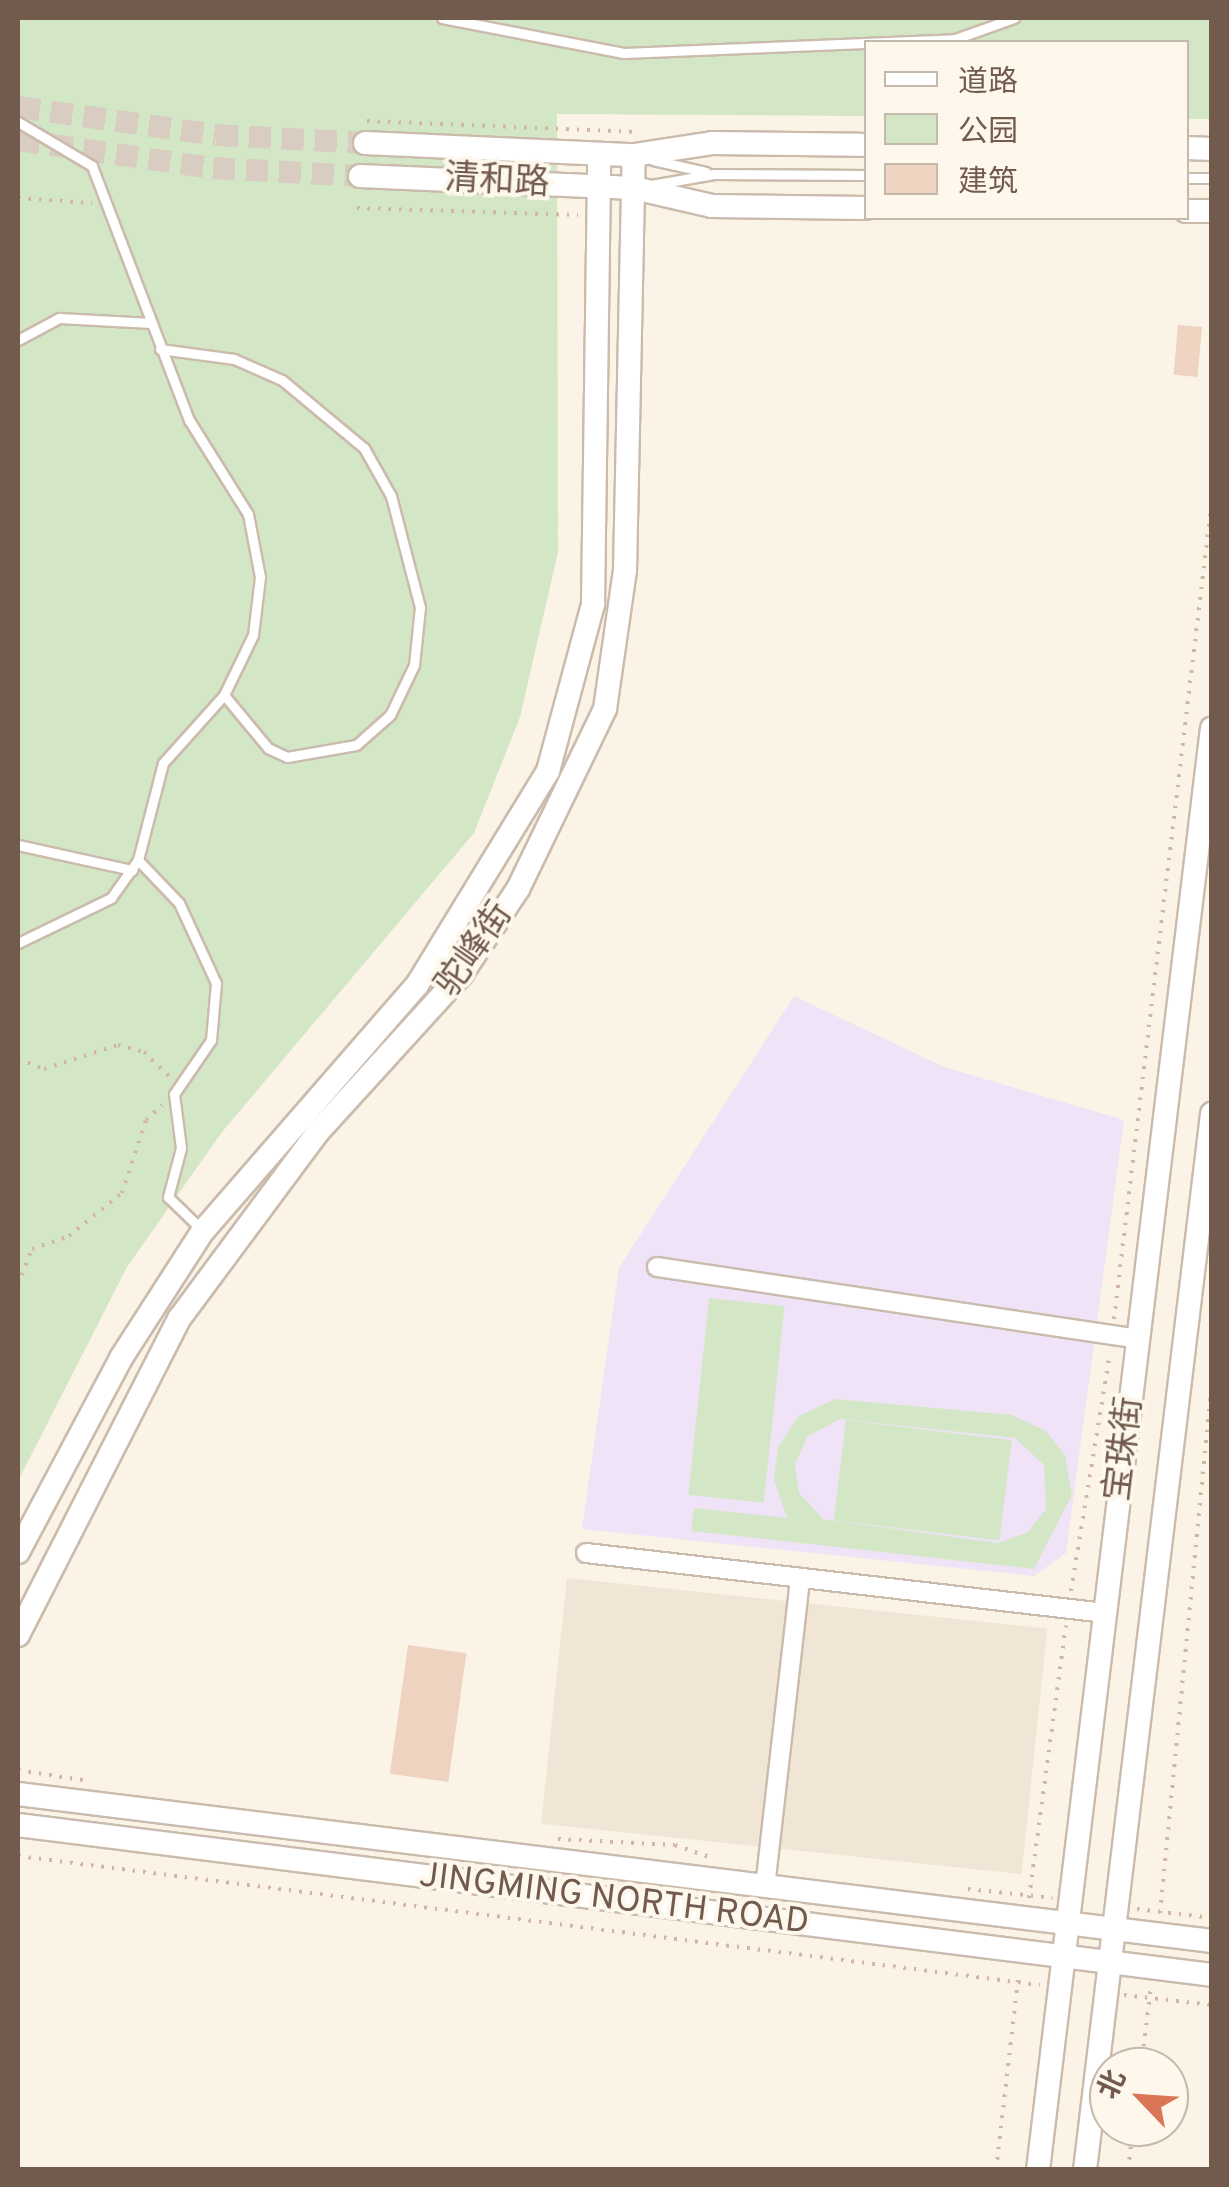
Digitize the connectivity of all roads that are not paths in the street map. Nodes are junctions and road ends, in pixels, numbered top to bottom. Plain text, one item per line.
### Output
1 (442, 18) edge
2 (1014, 18) edge
3 (911, 40) edge
4 (864, 42) edge
5 (18, 122) edge
6 (365, 143) tunnel mouth
7 (864, 144) edge
8 (599, 154) junction
9 (634, 155) junction
10 (714, 174) junction
11 (864, 175) edge
12 (360, 176) tunnel mouth
13 (599, 186) junction
14 (634, 188) junction
15 (864, 208) edge
16 (152, 323) junction
17 (18, 340) edge
18 (160, 348) junction
19 (224, 695) junction
20 (1212, 728) edge
21 (18, 845) edge
22 (138, 860) junction
23 (132, 870) junction
24 (18, 943) edge
25 (1212, 1114) edge
26 (203, 1231) junction
27 (657, 1267) dead end
28 (1138, 1339) junction
29 (18, 1552) edge
30 (586, 1553) dead end
31 (800, 1578) junction
32 (1105, 1613) junction
33 (18, 1635) edge
34 (18, 1794) edge
35 (18, 1826) edge
36 (765, 1886) junction
37 (1068, 1924) junction
38 (1114, 1929) junction
39 (1212, 1941) edge
40 (1064, 1956) junction
41 (1110, 1962) junction
42 (1212, 1975) edge
43 (1038, 2170) edge
44 (1085, 2170) edge

1 - 4 lane
2 - 3 lane
5 - 16 lane
6 - 8 main road, 清和路
7 - 9 main road, 清和路
8 - 9 main road, 清和路
8 - 13 main road, 驼峰街
9 - 10 lane, 清和路
9 - 14 main road, 驼峰街
10 - 11 lane, 清和路
10 - 14 lane, 清和路
12 - 13 main road, 清和路
13 - 14 main road, 清和路
13 - 26 main road, 驼峰街
14 - 15 main road, 清和路
14 - 33 main road, 驼峰街
16 - 17 lane
16 - 18 lane
18 - 19 lane
18 - 19 lane
19 - 22 lane
20 - 28 main road, 宝珠街
21 - 23 lane
22 - 23 lane
22 - 26 lane
23 - 24 lane
25 - 38 main road, 宝珠街
26 - 29 main road, 驼峰街
27 - 28 street
28 - 32 main road, 宝珠街
30 - 31 street
31 - 32 street
31 - 36 street
32 - 37 main road, 宝珠街
34 - 36 main road, JINGMING NORTH ROAD
35 - 40 main road, JINGMING NORTH ROAD
36 - 37 main road, JINGMING NORTH ROAD
37 - 38 main road, JINGMING NORTH ROAD
37 - 40 main road, 宝珠街
38 - 39 main road, JINGMING NORTH ROAD
38 - 41 main road, 宝珠街
40 - 41 main road, JINGMING NORTH ROAD
40 - 43 main road, 宝珠街
41 - 42 main road, JINGMING NORTH ROAD
41 - 44 main road, 宝珠街

